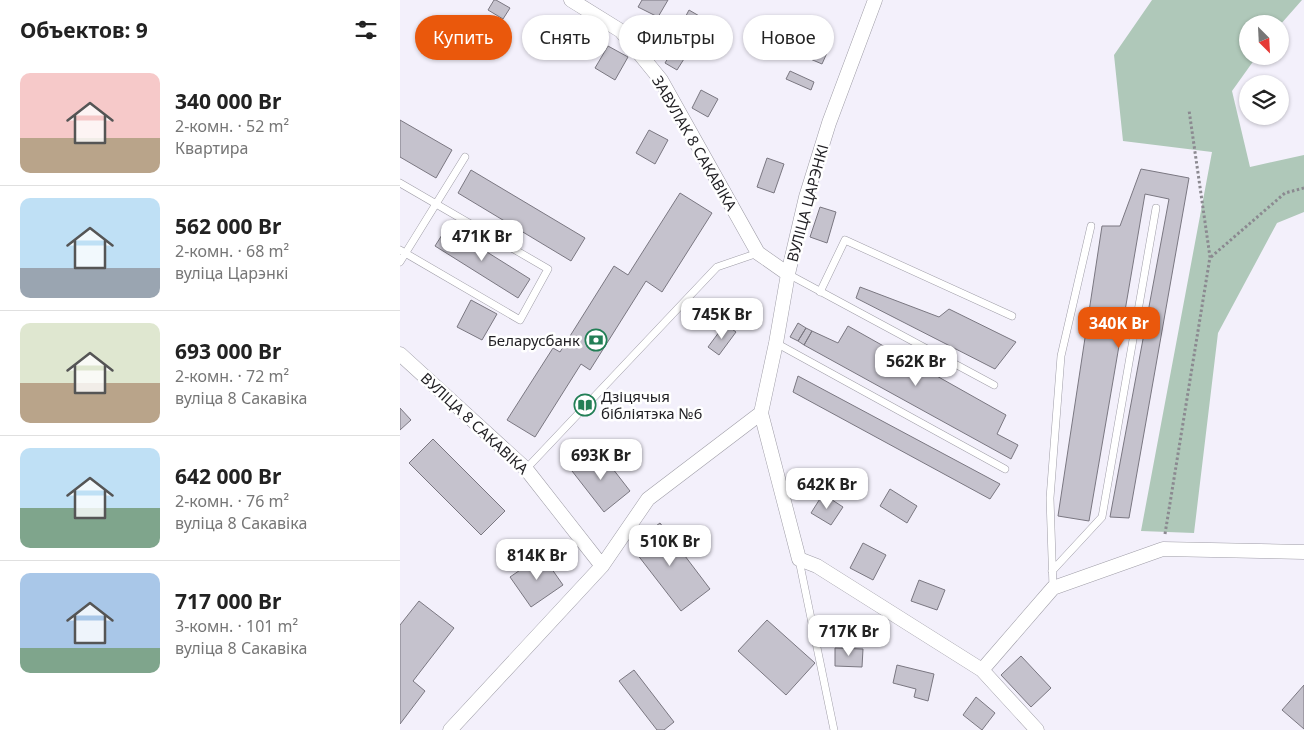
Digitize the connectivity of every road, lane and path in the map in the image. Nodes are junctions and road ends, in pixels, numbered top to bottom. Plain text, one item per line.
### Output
1 (571, 0) edge
2 (875, 0) edge
3 (1188, 110) dead end
4 (465, 157) dead end
5 (400, 183) edge
6 (1304, 188) edge
7 (436, 204) junction
8 (1156, 208) dead end
9 (1091, 226) dead end
10 (403, 251) edge
11 (758, 253) junction
12 (1210, 257) junction
13 (400, 262) edge
14 (788, 274) junction
15 (820, 292) junction
16 (1012, 316) dead end
17 (776, 343) junction
18 (400, 354) edge
19 (994, 385) dead end
20 (761, 413) junction
21 (526, 469) junction
22 (1005, 469) dead end
23 (1163, 549) junction
24 (1304, 552) edge
25 (799, 559) junction
26 (602, 566) junction
27 (1052, 570) junction
28 (1053, 588) junction
29 (982, 670) junction
30 (450, 730) edge
31 (834, 730) edge
32 (1037, 730) edge

1 - 11 street, ЗАВУЛАК 8 САКАВІКА
2 - 14 street, ВУЛІЦА ЦАРЭНКІ
3 - 12 path
4 - 7 lane
5 - 7 lane
6 - 12 path
7 - 10 lane
7 - 10 lane
8 - 27 lane
9 - 27 lane
10 - 13 lane
11 - 14 street, ЗАВУЛАК 8 САКАВІКА
11 - 21 lane
12 - 23 path
14 - 15 lane
14 - 17 street, ВУЛІЦА ЦАРЭНКІ
15 - 16 lane
15 - 19 lane
17 - 20 street, ВУЛІЦА ЦАРЭНКІ
17 - 22 lane
18 - 21 street, ВУЛІЦА 8 САКАВІКА
20 - 25 street
20 - 26 street
21 - 26 street, ВУЛІЦА 8 САКАВІКА
23 - 24 street
23 - 28 street
25 - 29 street
25 - 31 lane
26 - 30 street
27 - 28 lane
28 - 29 street
29 - 32 street

